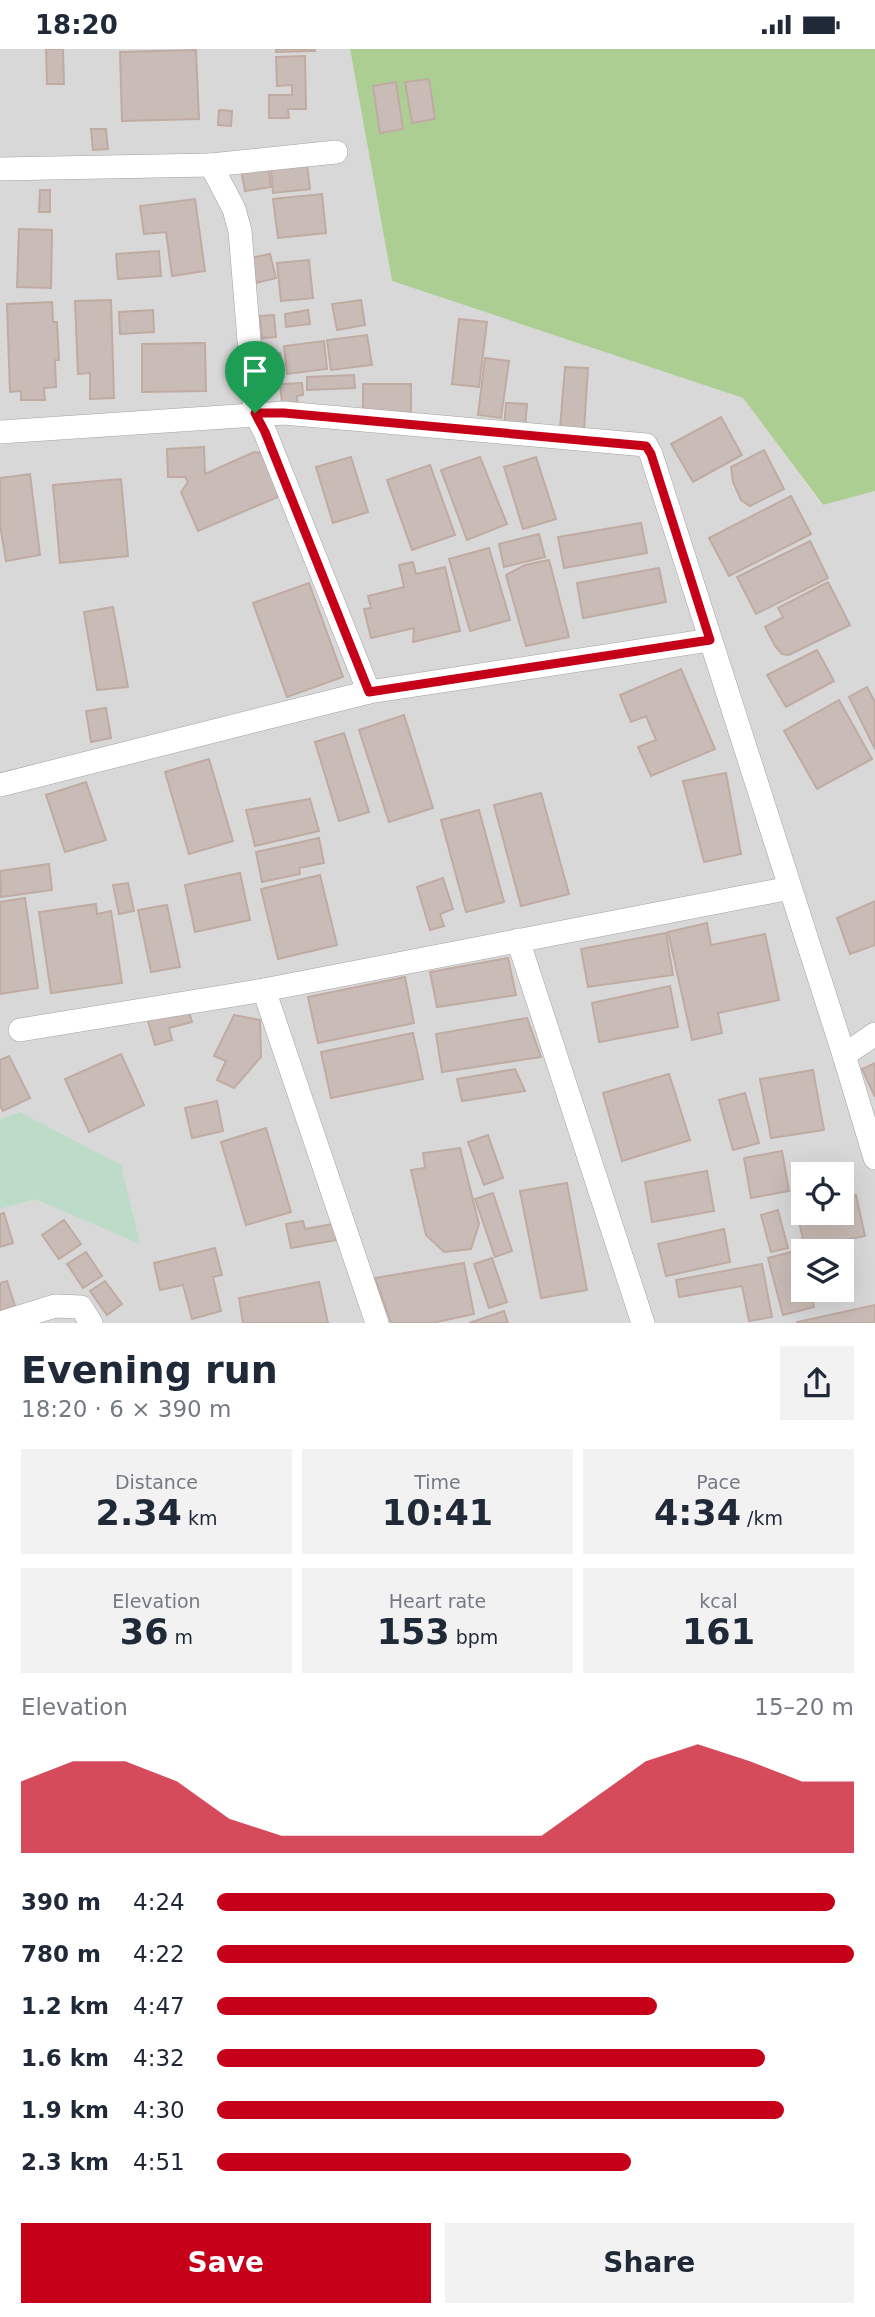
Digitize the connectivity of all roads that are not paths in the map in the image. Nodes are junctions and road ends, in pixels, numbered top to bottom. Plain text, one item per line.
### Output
1 (336, 152) dead end
2 (211, 165) junction
3 (0, 169) edge
4 (255, 413) junction
5 (0, 432) edge
6 (710, 640) junction
7 (369, 692) junction
8 (0, 785) edge
9 (790, 888) junction
10 (518, 940) junction
11 (264, 990) junction
12 (20, 1030) dead end
13 (875, 1034) edge
14 (845, 1055) junction
15 (875, 1158) edge
16 (0, 1323) edge
17 (91, 1323) edge
18 (377, 1323) edge
19 (643, 1323) edge

1 - 2 street
2 - 3 street
2 - 4 street
4 - 5 street
4 - 6 street
4 - 7 street
6 - 7 street
6 - 9 street
7 - 8 street
9 - 10 street
9 - 14 street
10 - 11 street
10 - 19 street
11 - 12 street
11 - 18 street
13 - 14 street
14 - 15 street
16 - 17 street

